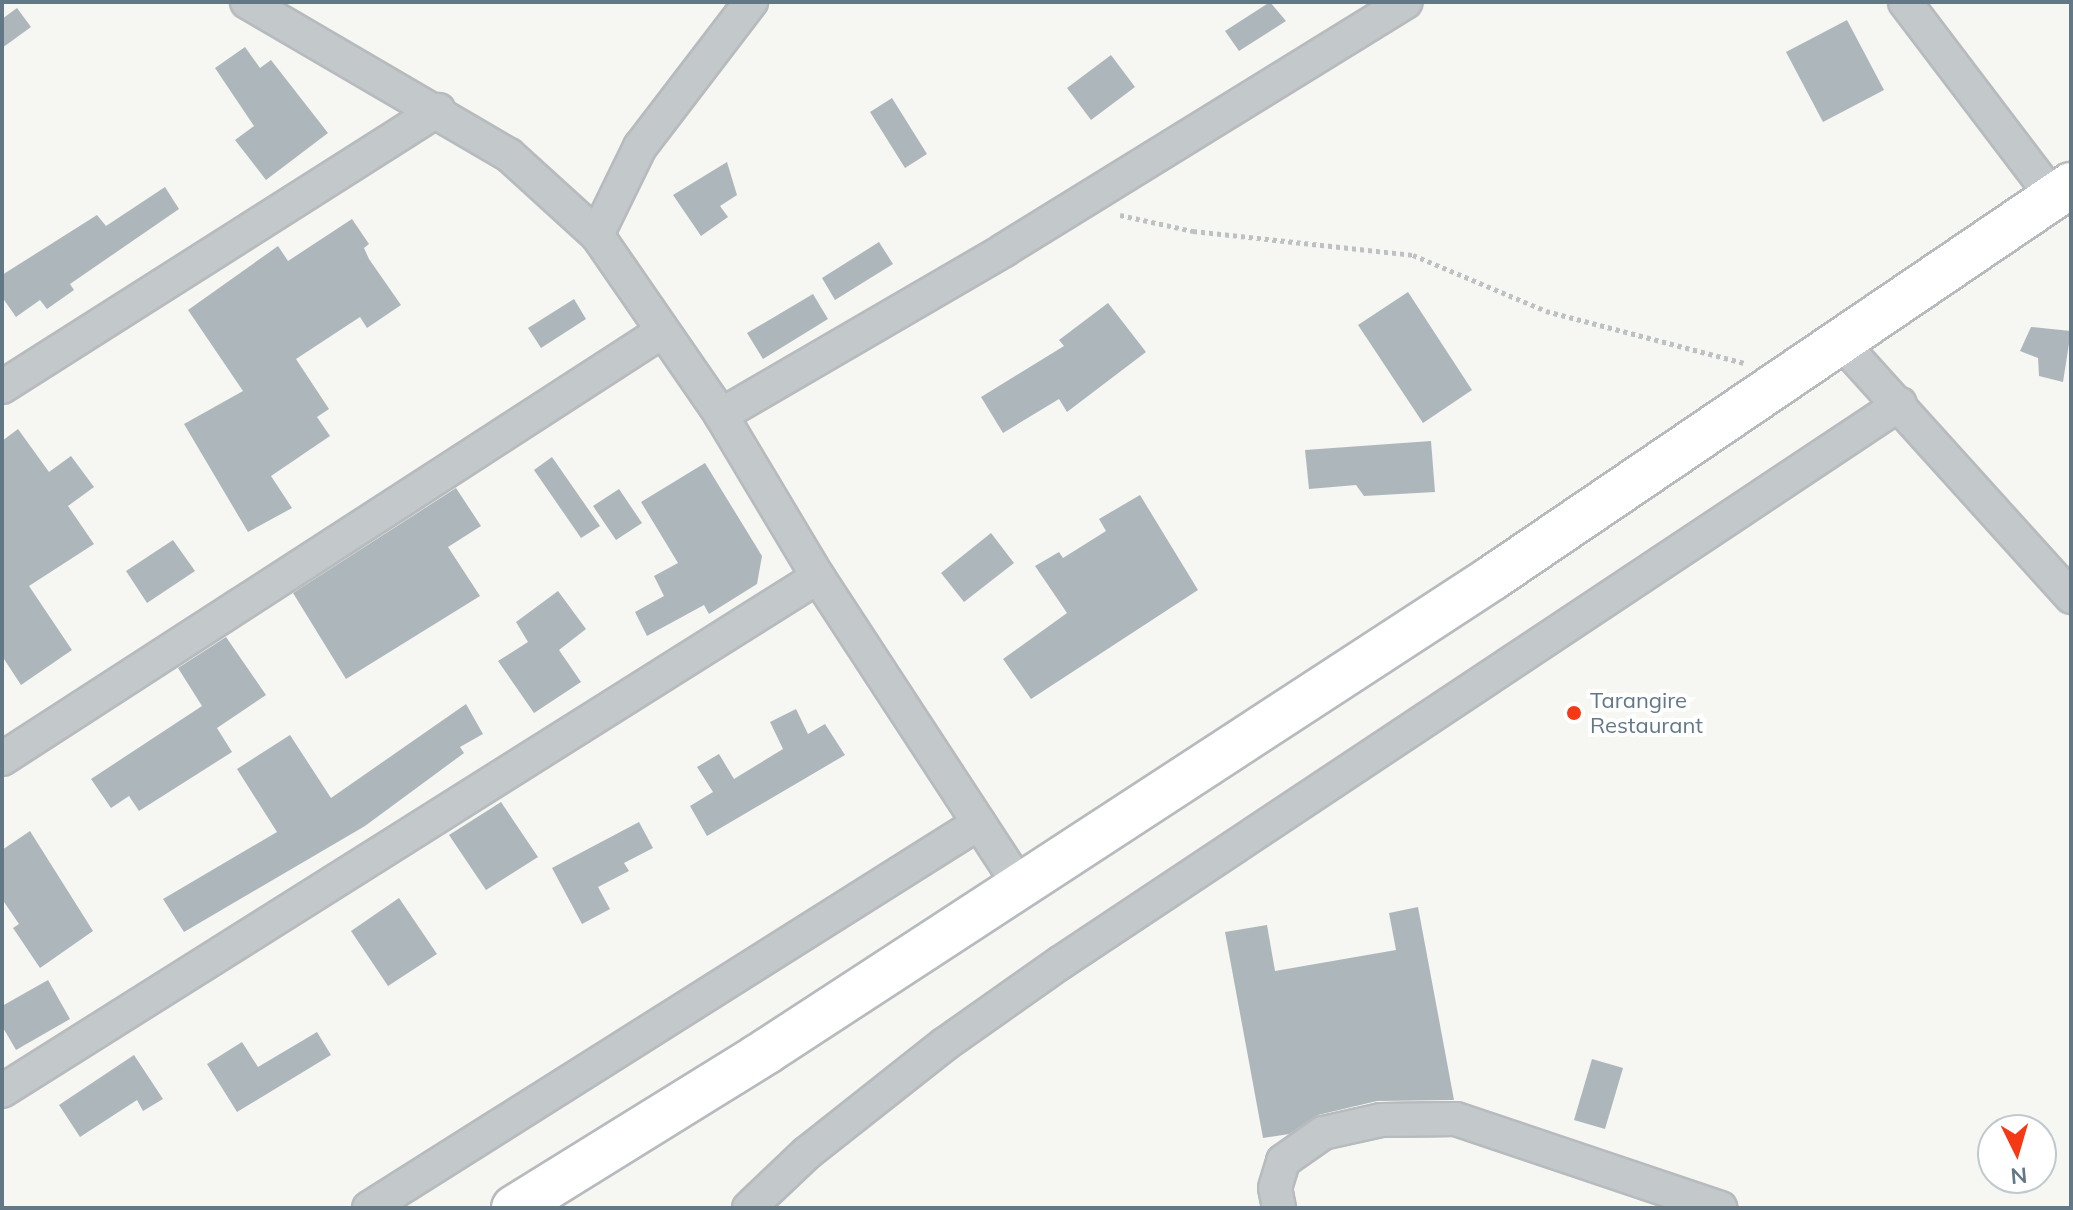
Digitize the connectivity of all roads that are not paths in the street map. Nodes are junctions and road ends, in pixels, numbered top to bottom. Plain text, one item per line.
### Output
1 (247, 2) edge
2 (751, 2) edge
3 (1406, 2) edge
4 (1905, 2) edge
5 (438, 110) junction
6 (2062, 191) edge
7 (597, 235) junction
8 (660, 333) junction
9 (1840, 341) junction
10 (2, 387) edge
11 (1900, 404) junction
12 (721, 415) junction
13 (818, 577) junction
14 (2071, 597) edge
15 (2, 759) edge
16 (979, 823) junction
17 (1018, 883) junction
18 (5, 1084) edge
19 (369, 1208) edge
20 (514, 1208) edge
21 (749, 1208) edge
22 (1279, 1208) edge
23 (1720, 1208) edge

1 - 5 street
2 - 7 street
3 - 12 street
4 - 6 street
5 - 7 street
5 - 10 street
6 - 9 highway
7 - 8 street
8 - 12 street
8 - 15 street
9 - 11 street
9 - 17 highway
11 - 14 street
11 - 21 street
12 - 13 street
13 - 16 street
13 - 18 street
16 - 17 street
16 - 19 street
17 - 20 highway
22 - 23 street

